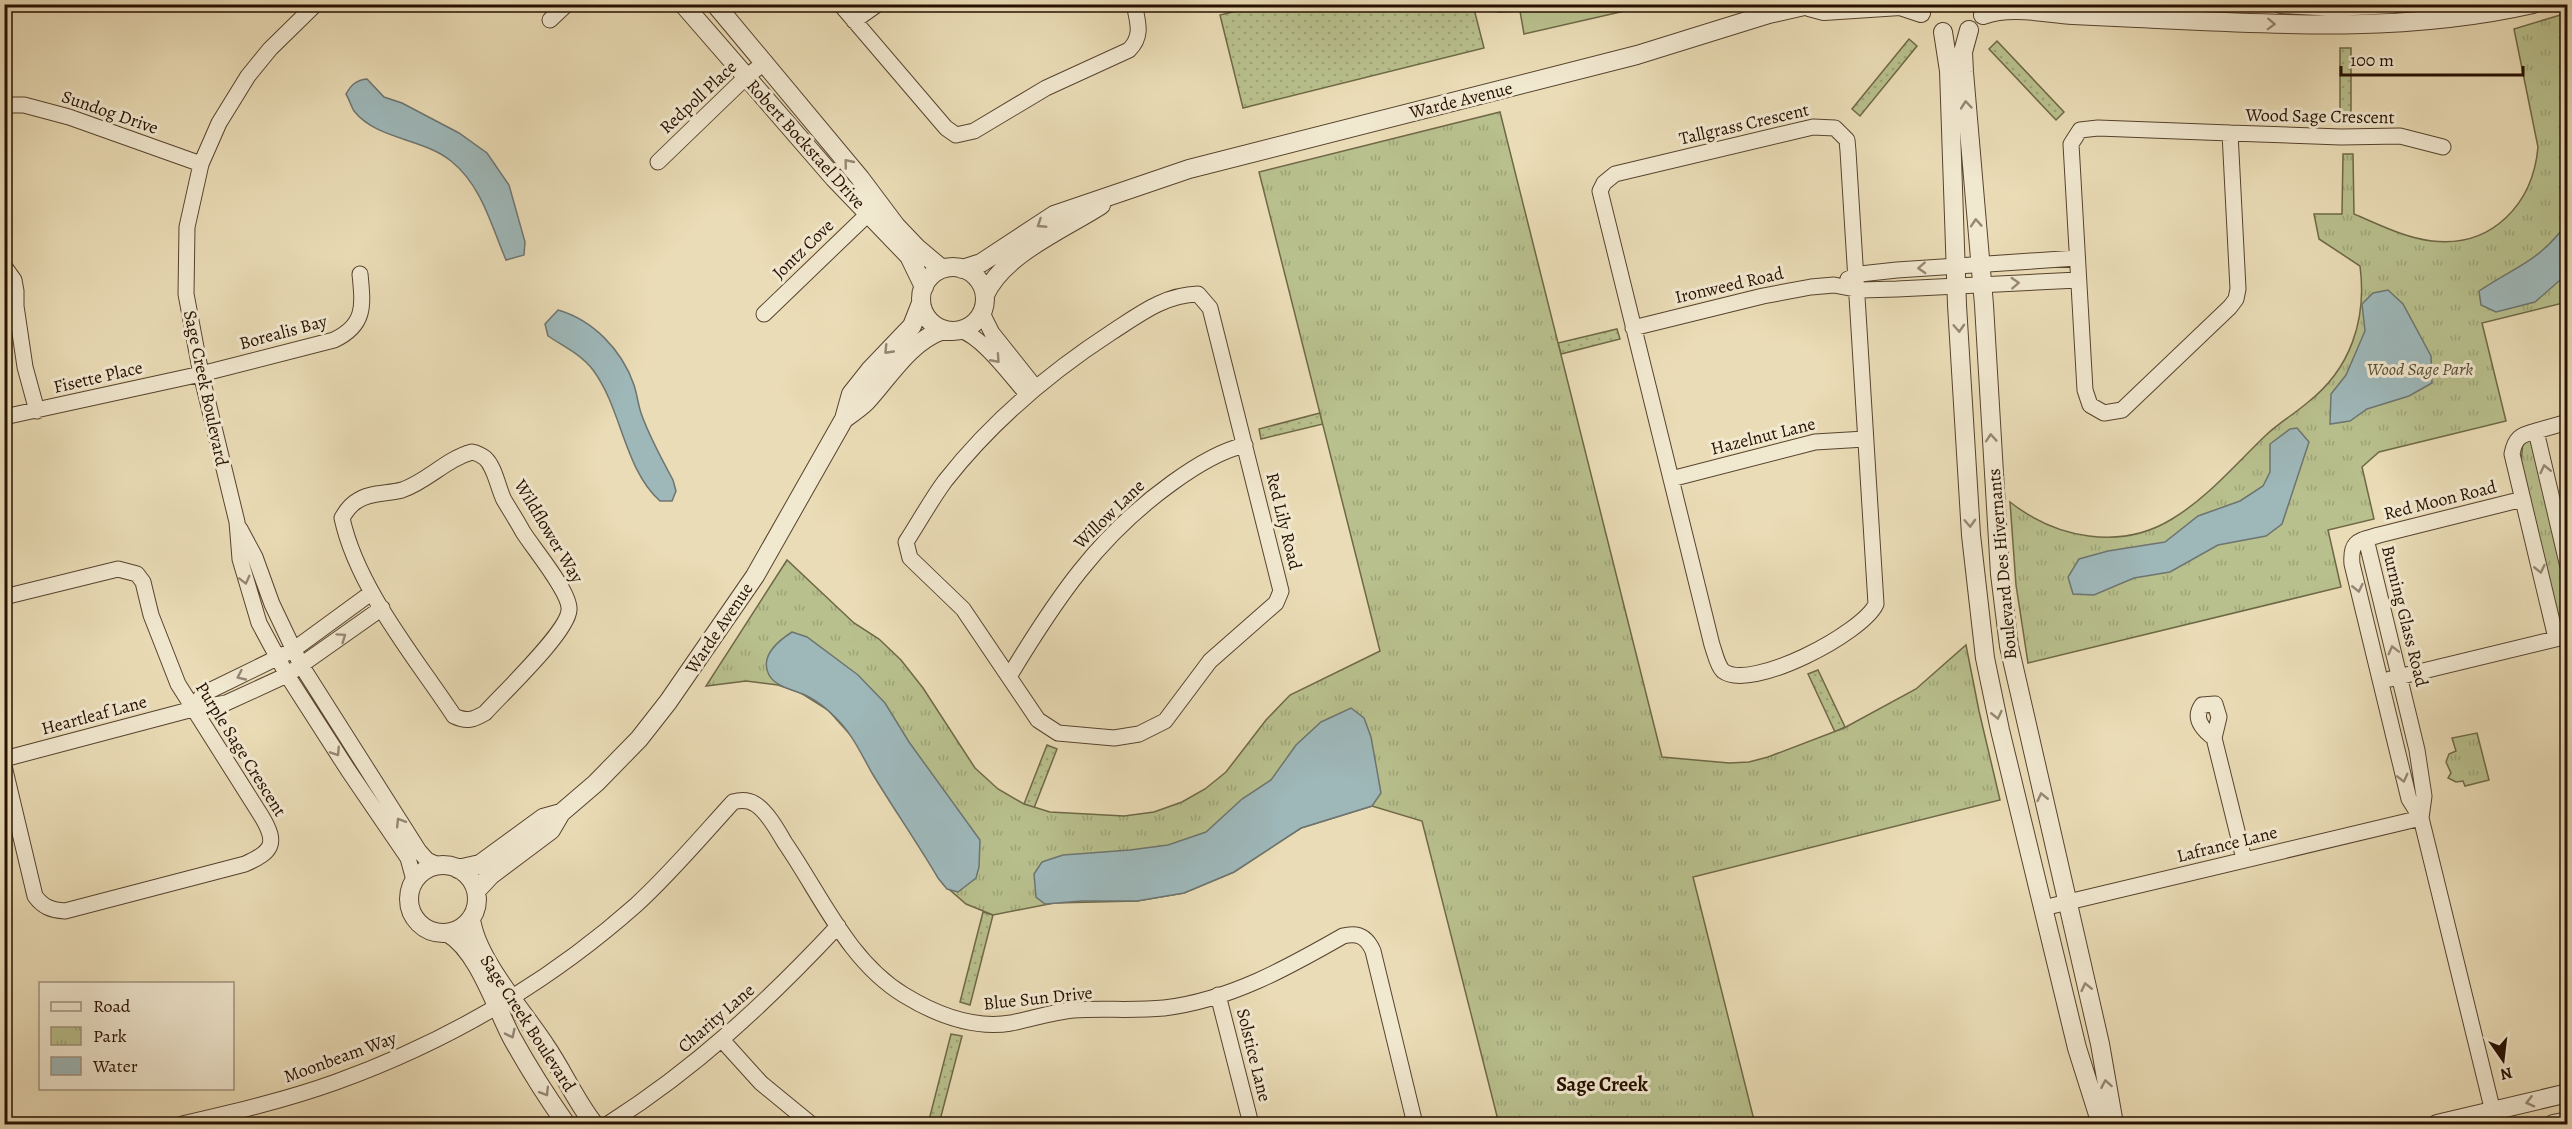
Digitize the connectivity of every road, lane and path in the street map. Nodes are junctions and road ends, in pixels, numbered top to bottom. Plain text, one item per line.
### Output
1 (316, 4) edge
2 (567, 4) edge
3 (682, 4) edge
4 (715, 4) edge
5 (840, 4) edge
6 (878, 4) edge
7 (1134, 4) edge
8 (2282, 4) edge
9 (2393, 4) edge
10 (2533, 4) edge
11 (1811, 6) edge
12 (1920, 9) edge
13 (1984, 10) edge
14 (550, 20) dead end
15 (854, 21) junction
16 (1969, 30) junction
17 (1943, 32) junction
18 (765, 63) junction
19 (745, 78) junction
20 (4, 105) edge
21 (2230, 133) junction
22 (2443, 147) dead end
23 (658, 162) dead end
24 (201, 165) junction
25 (1114, 195) junction
26 (869, 213) junction
27 (2077, 258) junction
28 (1981, 265) junction
29 (4, 266) edge
30 (1956, 266) junction
31 (962, 268) junction
32 (942, 269) junction
33 (360, 274) dead end
34 (2078, 280) junction
35 (1856, 283) junction
36 (1956, 286) junction
37 (1982, 286) junction
38 (922, 295) junction
39 (984, 304) junction
40 (764, 314) dead end
41 (1633, 328) junction
42 (952, 330) junction
43 (201, 374) junction
44 (1031, 390) junction
45 (37, 411) junction
46 (4, 417) edge
47 (844, 419) junction
48 (2568, 422) edge
49 (2536, 430) junction
50 (1865, 439) junction
51 (1245, 445) junction
52 (1671, 479) junction
53 (2523, 499) junction
54 (237, 522) junction
55 (2366, 539) junction
56 (2568, 567) edge
57 (371, 592) junction
58 (4, 597) edge
59 (382, 608) junction
60 (2562, 637) edge
61 (293, 650) junction
62 (278, 659) junction
63 (301, 665) junction
64 (287, 675) junction
65 (1010, 675) junction
66 (2400, 676) junction
67 (2380, 681) junction
68 (193, 709) junction
69 (2214, 738) dead end
70 (4, 759) edge
71 (4, 766) edge
72 (561, 813) junction
73 (2421, 818) junction
74 (2244, 860) junction
75 (438, 865) junction
76 (458, 868) junction
77 (414, 880) junction
78 (476, 891) junction
79 (2066, 903) junction
80 (2043, 908) junction
81 (471, 918) junction
82 (838, 926) junction
83 (448, 933) junction
84 (1218, 995) junction
85 (505, 1003) junction
86 (723, 1041) junction
87 (2568, 1093) edge
88 (2494, 1118) edge
89 (2568, 1121) edge
90 (182, 1125) edge
91 (566, 1125) edge
92 (594, 1125) edge
93 (608, 1125) edge
94 (811, 1125) edge
95 (1251, 1125) edge
96 (1415, 1125) edge
97 (2101, 1125) edge
98 (2114, 1125) edge
99 (2437, 1125) edge
100 (2553, 1125) edge

1 - 24 street, Sage Creek Boulevard
2 - 14 street
3 - 19 street, Robert Bockstael Drive
4 - 18 street, Robert Bockstael Drive
5 - 15 street
6 - 15 street
7 - 15 street
8 - 9 street
13 -> 10 street
11 - 12 street, Warde Avenue
11 - 25 street, Warde Avenue
12 - 17 street
13 - 16 street
16 - 17 street
28 -> 16 street, Boulevard Des Hivernants
17 - 30 street, Boulevard Des Hivernants
18 - 19 street, Redpoll Place
32 -> 18 street, Robert Bockstael Drive
19 - 23 street, Redpoll Place
19 - 26 street, Robert Bockstael Drive
20 - 24 street, Sundog Drive
21 - 22 street, Wood Sage Crescent
21 - 27 street, Wood Sage Crescent
21 - 34 street, Wood Sage Crescent
24 - 43 street, Sage Creek Boulevard
25 -> 31 street, Warde Avenue
25 - 39 street, Warde Avenue
26 - 38 street, Robert Bockstael Drive
26 - 40 street, Jontz Cove
27 - 28 street
27 - 34 street, Wood Sage Crescent
28 - 30 street, Ironweed Road
28 - 37 street, Boulevard Des Hivernants
29 - 45 street
30 -> 35 street, Ironweed Road
30 - 36 street, Boulevard Des Hivernants
31 - 32 street
31 - 39 street
32 - 38 street
33 - 43 street, Borealis Bay
37 -> 34 street
35 - 36 street, Ironweed Road
35 - 41 street, Ironweed Road
35 - 41 street, Tallgrass Crescent
35 - 50 street, Tallgrass Crescent
36 - 37 street
36 -> 80 street, Boulevard Des Hivernants
79 -> 37 street, Boulevard Des Hivernants
38 - 42 street
38 -> 47 street, Warde Avenue
39 - 42 street
39 - 44 street
41 - 52 street, Tallgrass Crescent
42 -> 44 street
42 - 47 street, Warde Avenue
43 - 45 street, Fisette Place
43 - 54 street, Sage Creek Boulevard
44 - 51 street, Red Lily Road
44 - 65 street, Red Lily Road
45 - 46 street, Fisette Place
47 - 72 street, Warde Avenue
48 - 49 street
49 - 53 street
56 -> 49 street
50 - 52 street, Hazelnut Lane
50 - 52 street, Tallgrass Crescent
51 - 65 street, Willow Lane
51 - 65 street, Red Lily Road
53 - 55 street, Red Moon Road
53 -> 60 street
54 - 61 street, Sage Creek Boulevard
54 -> 62 street, Sage Creek Boulevard
66 -> 55 street, Burning Glass Road
55 -> 67 street, Burning Glass Road
57 - 59 street, Wildflower Way
57 - 59 street, Wildflower Way
57 - 61 street
58 - 68 street, Purple Sage Crescent
63 -> 59 street
60 - 66 street
61 - 62 street, Heartleaf Lane
61 - 63 street, Sage Creek Boulevard
62 - 64 street, Sage Creek Boulevard
62 -> 68 street, Heartleaf Lane
63 - 64 street, Heartleaf Lane
75 -> 63 street, Sage Creek Boulevard
64 - 68 street, Heartleaf Lane
64 -> 77 street, Sage Creek Boulevard
66 - 67 street
66 - 73 street, Burning Glass Road
67 -> 73 street, Burning Glass Road
68 - 70 street, Heartleaf Lane
68 - 71 street, Purple Sage Crescent
69 - 74 street
72 - 76 street, Warde Avenue
72 - 78 street, Warde Avenue
73 - 74 street, Lafrance Lane
73 - 88 street, Burning Glass Road
74 - 79 street, Lafrance Lane
75 - 76 street
75 - 77 street
76 - 78 street
77 - 83 street
78 - 81 street
79 - 80 street, Lafrance Lane
98 -> 79 street, Boulevard Des Hivernants
80 - 97 street, Boulevard Des Hivernants
81 - 83 street
81 - 85 street, Sage Creek Boulevard
82 - 84 street, Blue Sun Drive
82 - 85 street, Blue Sun Drive
82 - 86 street, Charity Lane
83 - 85 street, Sage Creek Boulevard
84 - 95 street, Solstice Lane
84 - 96 street, Blue Sun Drive
85 - 90 street, Moonbeam Way
85 -> 91 street, Sage Creek Boulevard
85 - 92 street, Sage Creek Boulevard
86 - 93 street, Charity Lane
86 - 94 street
87 -> 88 street
88 - 99 street
89 - 100 street

